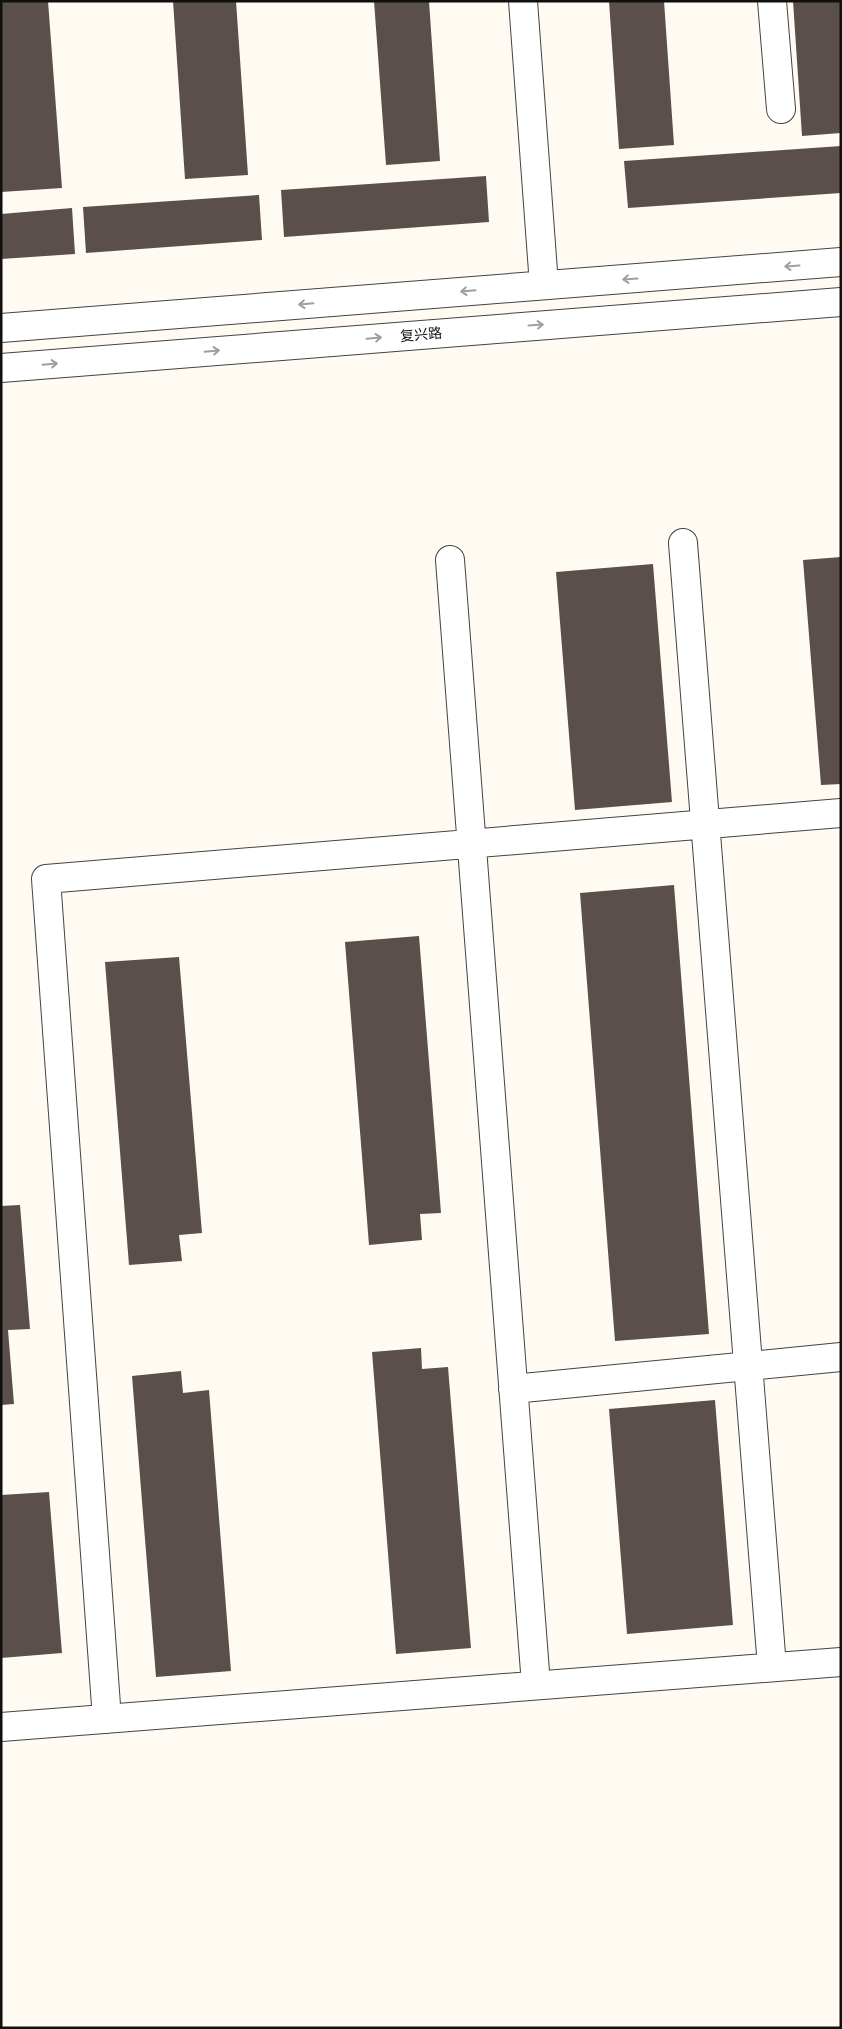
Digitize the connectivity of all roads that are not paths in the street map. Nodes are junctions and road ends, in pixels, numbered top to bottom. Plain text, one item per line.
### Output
1 (523, 1) edge
2 (772, 1) edge
3 (781, 109) dead end
4 (841, 262) edge
5 (544, 285) junction
6 (841, 302) edge
7 (1, 328) edge
8 (1, 368) edge
9 (683, 543) dead end
10 (450, 560) dead end
11 (841, 813) edge
12 (705, 824) junction
13 (472, 844) junction
14 (841, 1357) edge
15 (748, 1366) junction
16 (513, 1389) junction
17 (841, 1662) edge
18 (772, 1667) junction
19 (536, 1685) junction
20 (107, 1719) junction
21 (1, 1727) edge

1 - 5 street
2 - 3 street
4 -> 5 street
5 -> 7 street
8 -> 6 street, 复兴路
9 - 12 street
10 - 13 street
11 - 12 street
12 - 13 street
12 - 15 street
13 - 16 street
13 - 20 street
14 - 15 street
15 - 16 street
15 - 18 street
16 - 19 street
17 - 18 street
18 - 19 street
19 - 20 street
20 - 21 street

